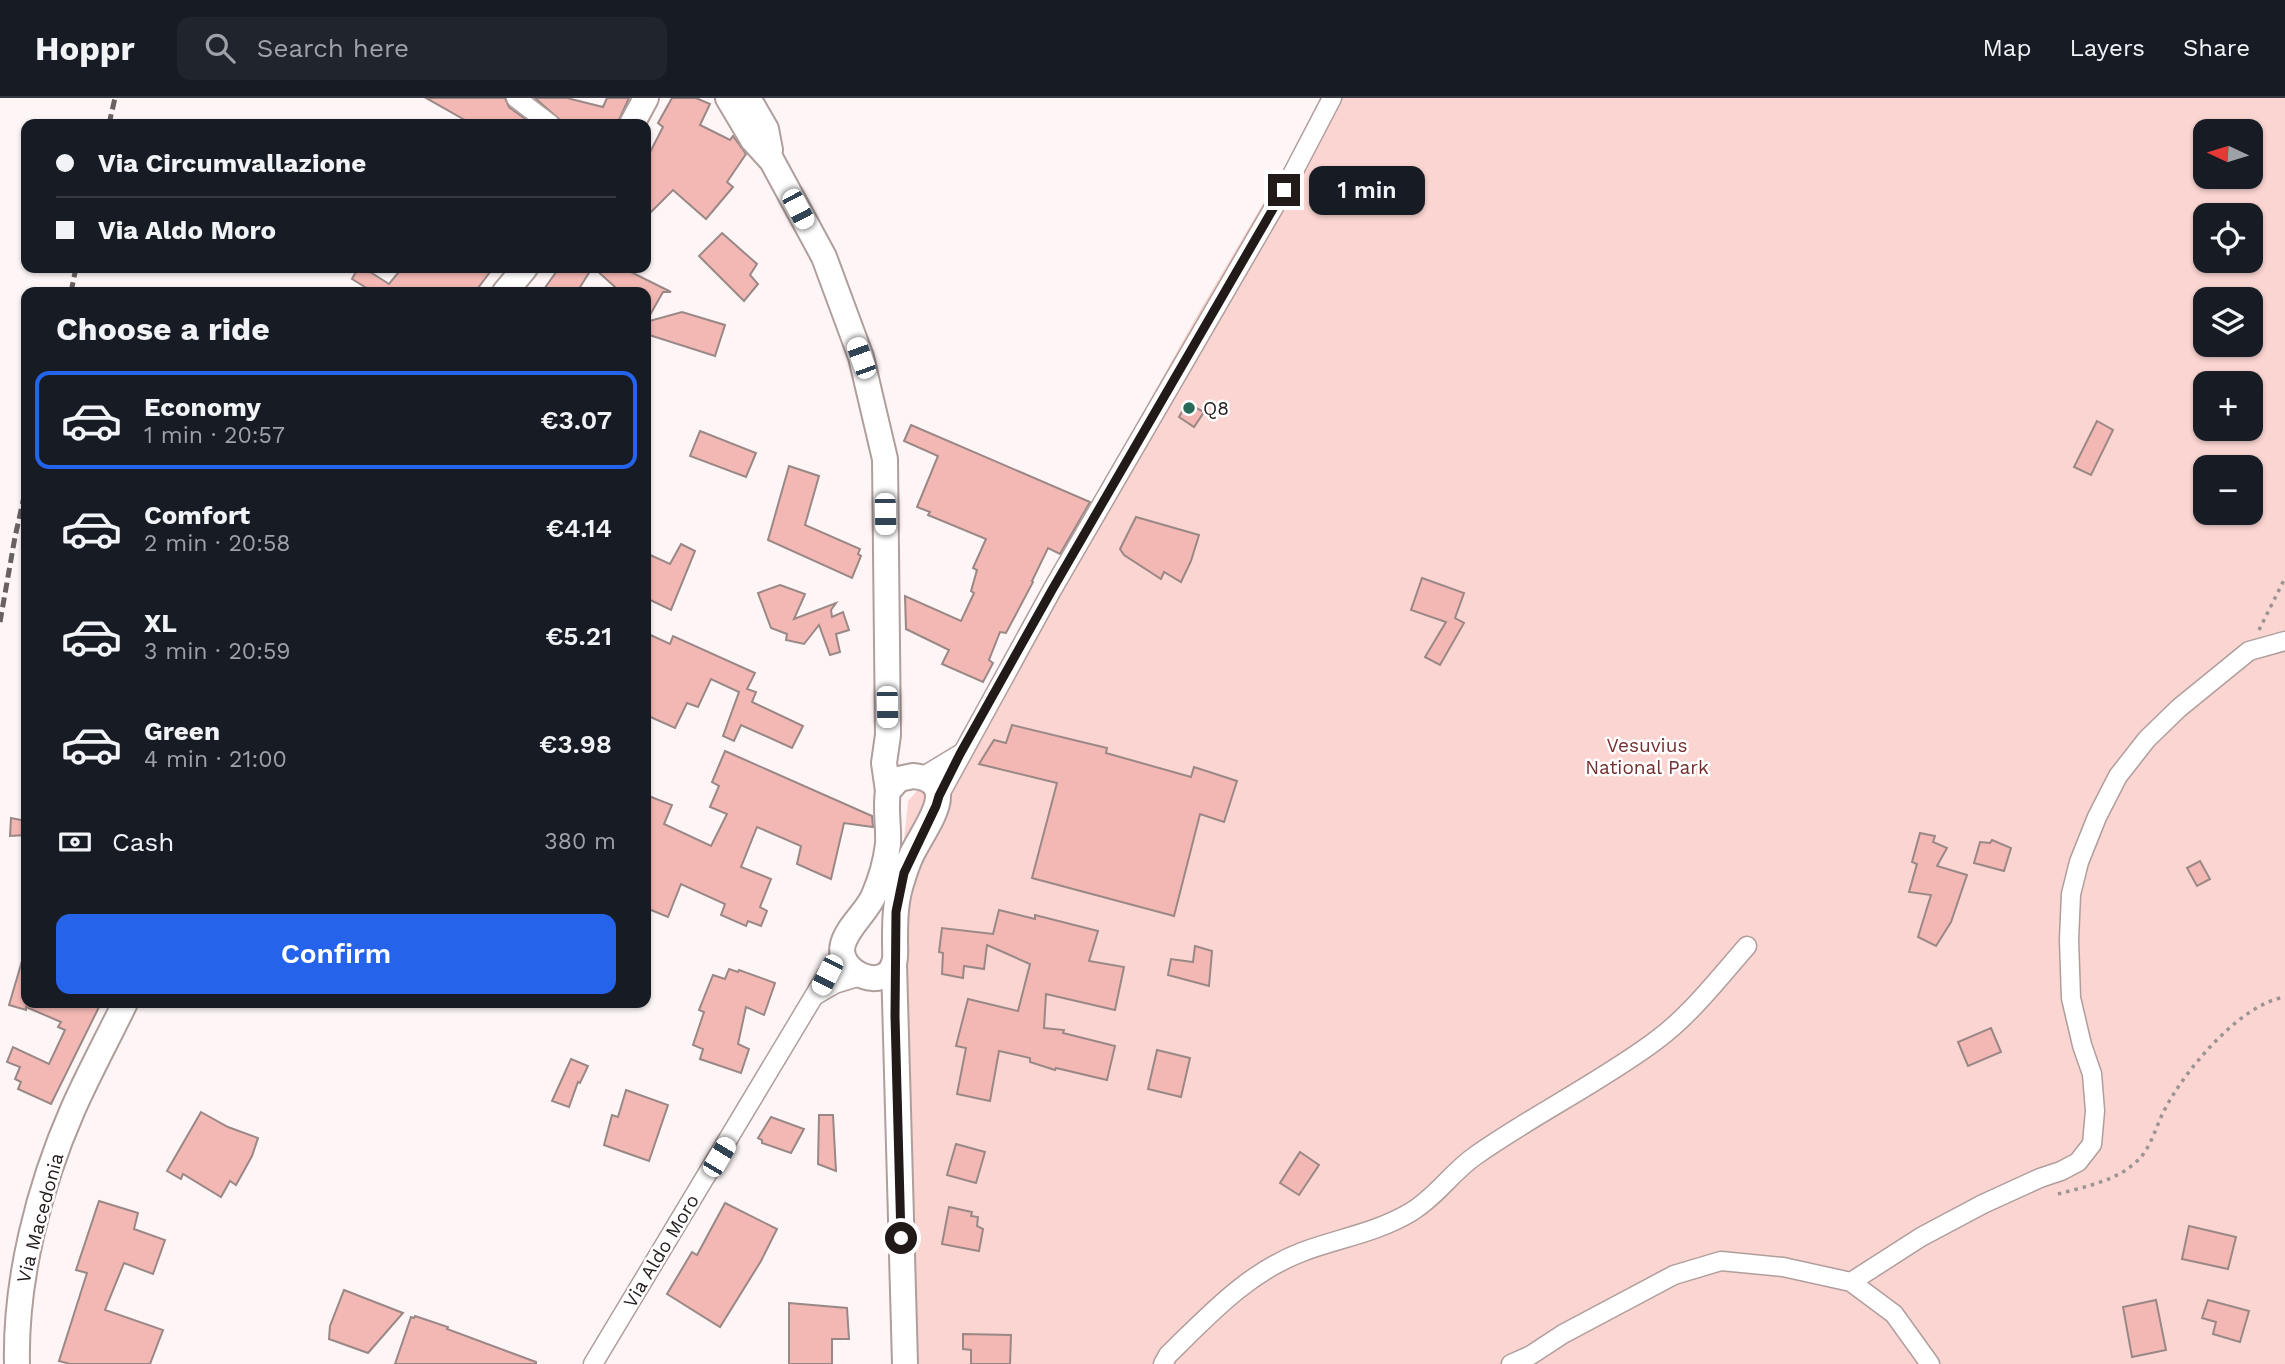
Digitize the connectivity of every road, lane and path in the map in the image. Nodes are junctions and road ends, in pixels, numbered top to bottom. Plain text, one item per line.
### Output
1 (516, 98) edge
2 (646, 98) edge
3 (728, 98) edge
4 (748, 98) edge
5 (1332, 98) edge
6 (543, 119) edge
7 (635, 119) edge
8 (772, 161) junction
9 (521, 273) edge
10 (509, 287) edge
11 (2285, 578) edge
12 (2285, 641) edge
13 (2249, 651) junction
14 (888, 735) junction
15 (960, 754) junction
16 (917, 776) junction
17 (888, 791) junction
18 (939, 796) junction
19 (1747, 946) dead end
20 (842, 954) junction
21 (894, 964) junction
22 (867, 977) junction
23 (817, 995) junction
24 (2285, 997) edge
25 (123, 1008) edge
26 (895, 1016) junction
27 (2050, 1195) dead end
28 (1851, 1282) junction
29 (1531, 1360) edge
30 (17, 1364) edge
31 (593, 1364) edge
32 (905, 1364) edge
33 (1163, 1364) edge
34 (1511, 1364) edge
35 (1930, 1364) edge

1 - 6 street
2 - 7 main road
3 - 8 main road
4 - 8 main road
5 - 15 street
8 - 14 main road
9 - 10 main road
11 - 13 path
12 - 13 street
13 - 28 street
14 - 16 main road
14 - 17 main road
15 - 16 street
15 - 18 street
16 - 17 main road
16 - 18 main road
17 - 20 main road
18 - 21 main road
19 - 33 street
20 - 22 main road
20 - 23 street, Via Aldo Moro
21 - 22 main road
21 - 26 main road
22 - 23 street
22 - 26 main road
23 - 31 street, Via Aldo Moro
24 - 27 path
25 - 30 main road, Via Macedonia
26 - 32 main road
28 - 29 street
28 - 35 street
29 - 34 street

